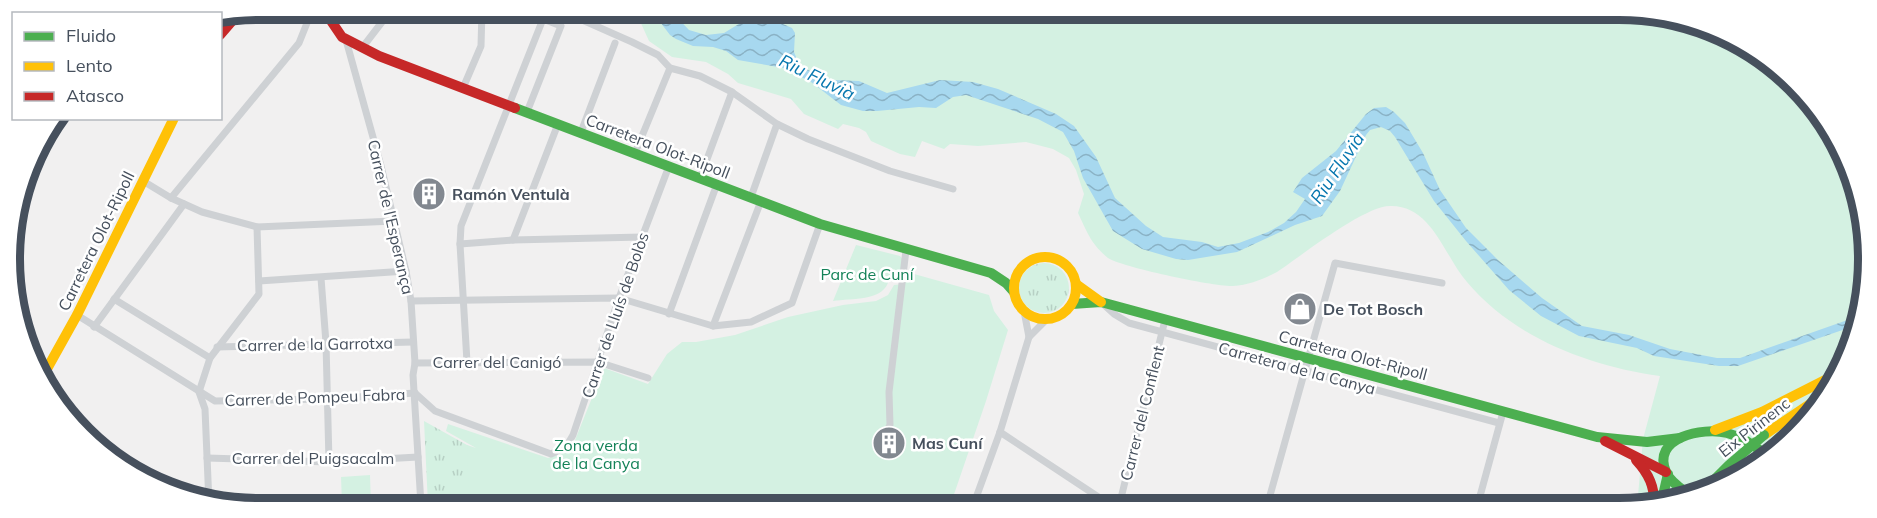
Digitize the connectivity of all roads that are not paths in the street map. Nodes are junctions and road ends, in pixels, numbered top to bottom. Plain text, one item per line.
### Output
1 (306, 20) edge
2 (331, 20) edge
3 (384, 20) edge
4 (482, 20) edge
5 (543, 20) edge
6 (546, 20) edge
7 (582, 20) edge
8 (231, 22) edge
9 (222, 33) edge
10 (346, 40) junction
11 (615, 43) dead end
12 (362, 48) junction
13 (670, 68) junction
14 (463, 88) junction
15 (732, 92) junction
16 (509, 105) junction
17 (527, 112) junction
18 (173, 120) edge
19 (558, 124) junction
20 (777, 124) junction
21 (581, 132) junction
22 (635, 153) junction
23 (669, 166) junction
24 (700, 178) junction
25 (143, 181) junction
26 (717, 184) junction
27 (953, 189) dead end
28 (171, 198) junction
29 (756, 199) junction
30 (184, 204) junction
31 (394, 221) junction
32 (820, 224) junction
33 (257, 227) junction
34 (642, 237) junction
35 (513, 240) junction
36 (460, 244) junction
37 (906, 250) junction
38 (1023, 266) junction
39 (406, 271) junction
40 (991, 273) junction
41 (321, 278) junction
42 (260, 281) junction
43 (1442, 283) dead end
44 (1076, 284) junction
45 (1014, 292) junction
46 (619, 298) junction
47 (114, 299) junction
48 (411, 301) junction
49 (464, 301) junction
50 (1101, 302) junction
51 (1072, 304) junction
52 (1024, 311) junction
53 (669, 314) junction
54 (77, 315) junction
55 (1047, 319) junction
56 (1166, 320) junction
57 (713, 326) junction
58 (94, 327) junction
59 (1163, 332) junction
60 (1029, 337) junction
61 (413, 342) junction
62 (326, 343) junction
63 (217, 347) junction
64 (210, 358) junction
65 (467, 362) junction
66 (598, 362) junction
67 (415, 363) junction
68 (1306, 364) junction
69 (47, 370) edge
70 (648, 378) dead end
71 (1824, 380) edge
72 (199, 392) junction
73 (415, 393) junction
74 (328, 399) junction
75 (1807, 406) edge
76 (1501, 417) junction
77 (1715, 430) junction
78 (1000, 432) junction
79 (1597, 437) junction
80 (883, 438) dead end
81 (1680, 438) junction
82 (1760, 452) edge
83 (1630, 453) junction
84 (207, 458) junction
85 (418, 458) junction
86 (329, 462) junction
87 (1667, 473) junction
88 (1717, 477) edge
89 (1684, 489) edge
90 (209, 493) edge
91 (1663, 494) edge
92 (1655, 495) edge
93 (421, 498) edge
94 (976, 498) edge
95 (1100, 498) edge
96 (1121, 498) edge
97 (1269, 498) edge
98 (1480, 498) edge

1 - 28 street
2 - 10 main road, Carretera Olot-Ripoll
3 - 12 street
4 - 14 street
5 - 16 street
6 - 17 street
7 - 13 street
8 - 9 main road
10 - 12 main road, Carretera Olot-Ripoll
10 - 31 street, Carrer de l'Esperança
11 - 21 street
12 - 14 main road, Carretera Olot-Ripoll
13 - 15 street
13 - 22 street
14 - 16 main road, Carretera Olot-Ripoll
15 - 20 street
15 - 24 street
16 - 17 main road, Carretera Olot-Ripoll
16 - 36 street
17 - 19 main road, Carretera Olot-Ripoll
18 - 25 main road, Carretera Olot-Ripoll
19 - 21 main road, Carretera Olot-Ripoll
19 - 35 street
20 - 27 street
20 - 29 street
21 - 22 main road, Carretera Olot-Ripoll
22 - 23 main road, Carretera Olot-Ripoll
23 - 24 main road, Carretera Olot-Ripoll
23 - 34 street, Carrer de Lluís de Bolòs
24 - 26 main road, Carretera Olot-Ripoll
25 - 28 street
25 - 54 main road, Carretera Olot-Ripoll
26 - 29 main road, Carretera Olot-Ripoll
26 - 53 street
28 - 30 street
29 - 32 main road, Carretera Olot-Ripoll
29 - 57 street
30 - 33 street
30 - 47 street
31 - 33 street
31 - 39 street, Carrer de l'Esperança
32 - 37 main road, Carretera Olot-Ripoll
32 - 57 street
33 - 42 street
34 - 35 street
34 - 46 street, Carrer de Lluís de Bolòs
35 - 36 street
36 - 49 street
37 - 40 main road, Carretera Olot-Ripoll
37 - 80 street
38 - 40 main road, Carretera Olot-Ripoll
38 - 44 main road
38 - 45 main road
39 - 41 street
39 - 48 street, Carrer de l'Esperança
40 - 45 main road, Carretera Olot-Ripoll
41 - 42 street
41 - 62 street
42 - 63 street
43 - 68 street
44 - 50 main road, Carretera Olot-Ripoll
44 - 51 main road
45 - 52 main road
46 - 49 street
46 - 53 street
46 - 66 street, Carrer de Lluís de Bolòs
47 - 58 street
47 - 64 street
48 - 49 street
48 - 61 street, Carrer de l'Esperança
49 - 65 street
50 - 51 main road, Carretera Olot-Ripoll
50 - 56 main road, Carretera Olot-Ripoll
50 - 59 street, Carretera de la Canya
51 - 55 main road
52 - 55 main road
52 - 60 street
53 - 57 street
54 - 58 street
54 - 69 main road, Carretera Olot-Ripoll
55 - 60 street
56 - 59 street, Carrer del Conflent
56 - 68 main road, Carretera Olot-Ripoll
58 - 72 street
59 - 68 street, Carretera de la Canya
59 - 96 street, Carrer del Conflent
60 - 78 street
61 - 62 street, Carrer de la Garrotxa
61 - 67 street, Carrer de l'Esperança
62 - 63 street, Carrer de la Garrotxa
62 - 74 street
63 - 64 street
64 - 72 street
65 - 66 street, Carrer del Canigó
65 - 67 street, Carrer del Canigó
66 - 70 street, Carrer del Canigó
66 - 73 street, Carrer de Lluís de Bolòs
67 - 73 street, Carrer de l'Esperança
68 - 76 main road, Carretera Olot-Ripoll
68 - 97 street
71 - 77 main road, Carretera Olot-Ripoll
72 - 74 street, Carrer de Pompeu Fabra
72 - 84 street
73 - 74 street, Carrer de Pompeu Fabra
73 - 85 street, Carrer de l'Esperança
74 - 86 street
75 - 88 main road, Eix Pirinenc, bridge
76 - 79 main road, Carretera Olot-Ripoll
76 - 98 street
77 - 81 main road, Carretera Olot-Ripoll
77 - 82 main road
78 - 94 street
78 - 95 street
79 - 81 main road, Carretera Olot-Ripoll
79 - 83 main road, Carretera Olot-Ripoll
81 - 87 main road
83 - 87 main road, Carretera Olot-Ripoll
83 - 92 main road
84 - 86 street, Carrer del Puigsacalm
84 - 90 street
85 - 86 street, Carrer del Puigsacalm
85 - 93 street, Carrer de l'Esperança
87 - 89 main road, Carretera Olot-Ripoll
87 - 91 main road

